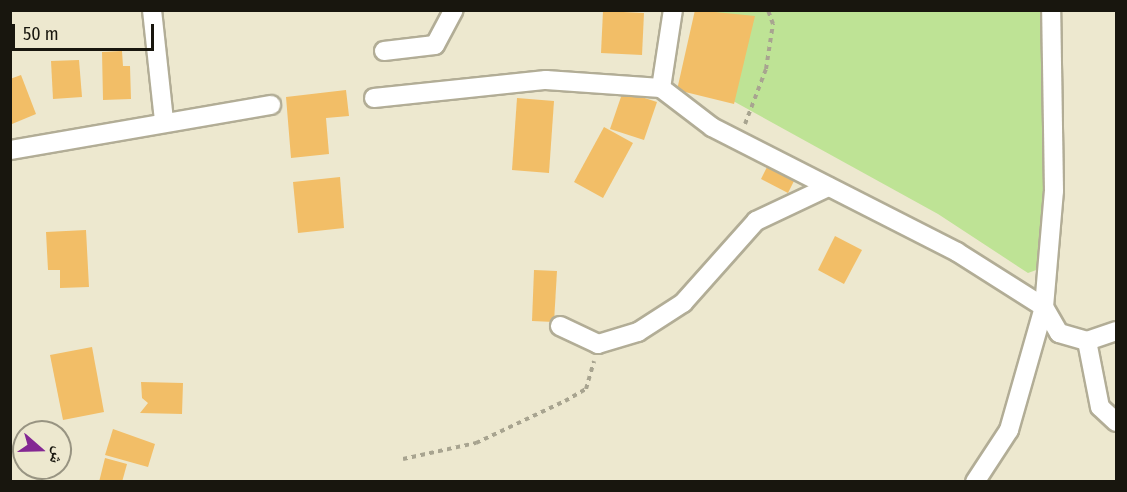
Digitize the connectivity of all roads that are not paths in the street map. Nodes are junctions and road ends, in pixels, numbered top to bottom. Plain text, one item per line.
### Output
1 (152, 10) edge
2 (454, 10) edge
3 (673, 10) edge
4 (1051, 10) edge
5 (384, 51) dead end
6 (661, 88) junction
7 (374, 98) dead end
8 (271, 105) dead end
9 (164, 120) junction
10 (10, 150) edge
11 (828, 186) junction
12 (1044, 307) junction
13 (560, 326) dead end
14 (1116, 331) edge
15 (1087, 341) junction
16 (1116, 422) edge
17 (975, 482) edge

1 - 9 street
2 - 5 street
3 - 6 street
4 - 12 street
6 - 7 street
6 - 11 street
8 - 9 street
9 - 10 street
11 - 12 street
11 - 13 street
12 - 15 street
12 - 17 street
14 - 15 street
15 - 16 street

